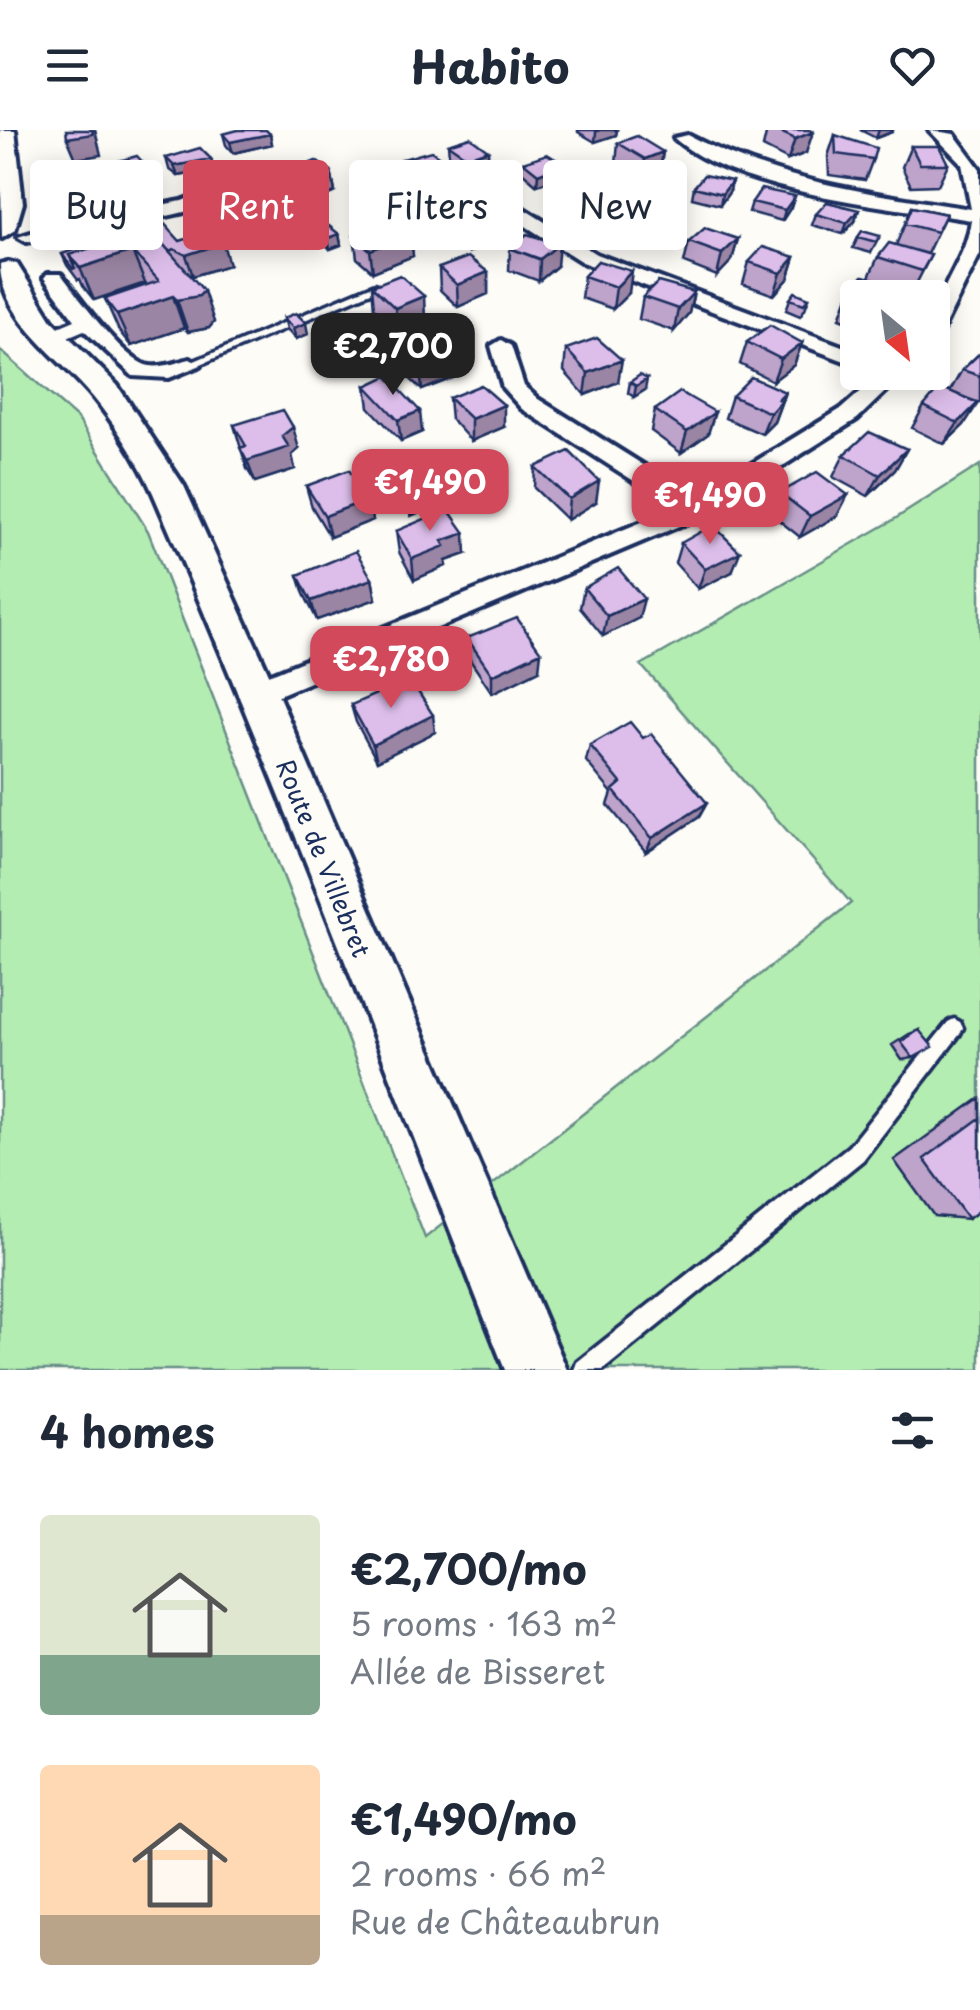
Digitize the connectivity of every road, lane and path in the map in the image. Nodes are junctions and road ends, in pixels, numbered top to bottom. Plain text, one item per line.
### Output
1 (4, 130) edge
2 (937, 130) edge
3 (682, 138) dead end
4 (183, 207) edge
5 (980, 215) edge
6 (523, 216) edge
7 (10, 232) edge
8 (4, 271) edge
9 (973, 272) edge
10 (54, 278) dead end
11 (374, 287) edge
12 (950, 305) edge
13 (87, 322) junction
14 (52, 337) junction
15 (501, 346) dead end
16 (840, 352) edge
17 (190, 365) joint
18 (874, 390) edge
19 (696, 508) junction
20 (257, 692) junction
21 (954, 1028) dead end
22 (536, 1370) edge
23 (585, 1370) edge

1 - 7 main road
2 - 5 street
3 - 5 street
4 - 7 street
5 - 9 street
6 - 16 street
7 - 8 main road
8 - 14 main road, Route de Villebret
9 - 12 street
10 - 13 street
11 - 17 lane
13 - 14 street
13 - 17 street
14 - 20 main road, Route de Villebret
15 - 19 street
18 - 19 street
19 - 20 street
20 - 22 main road, Route de Villebret
21 - 23 lane

